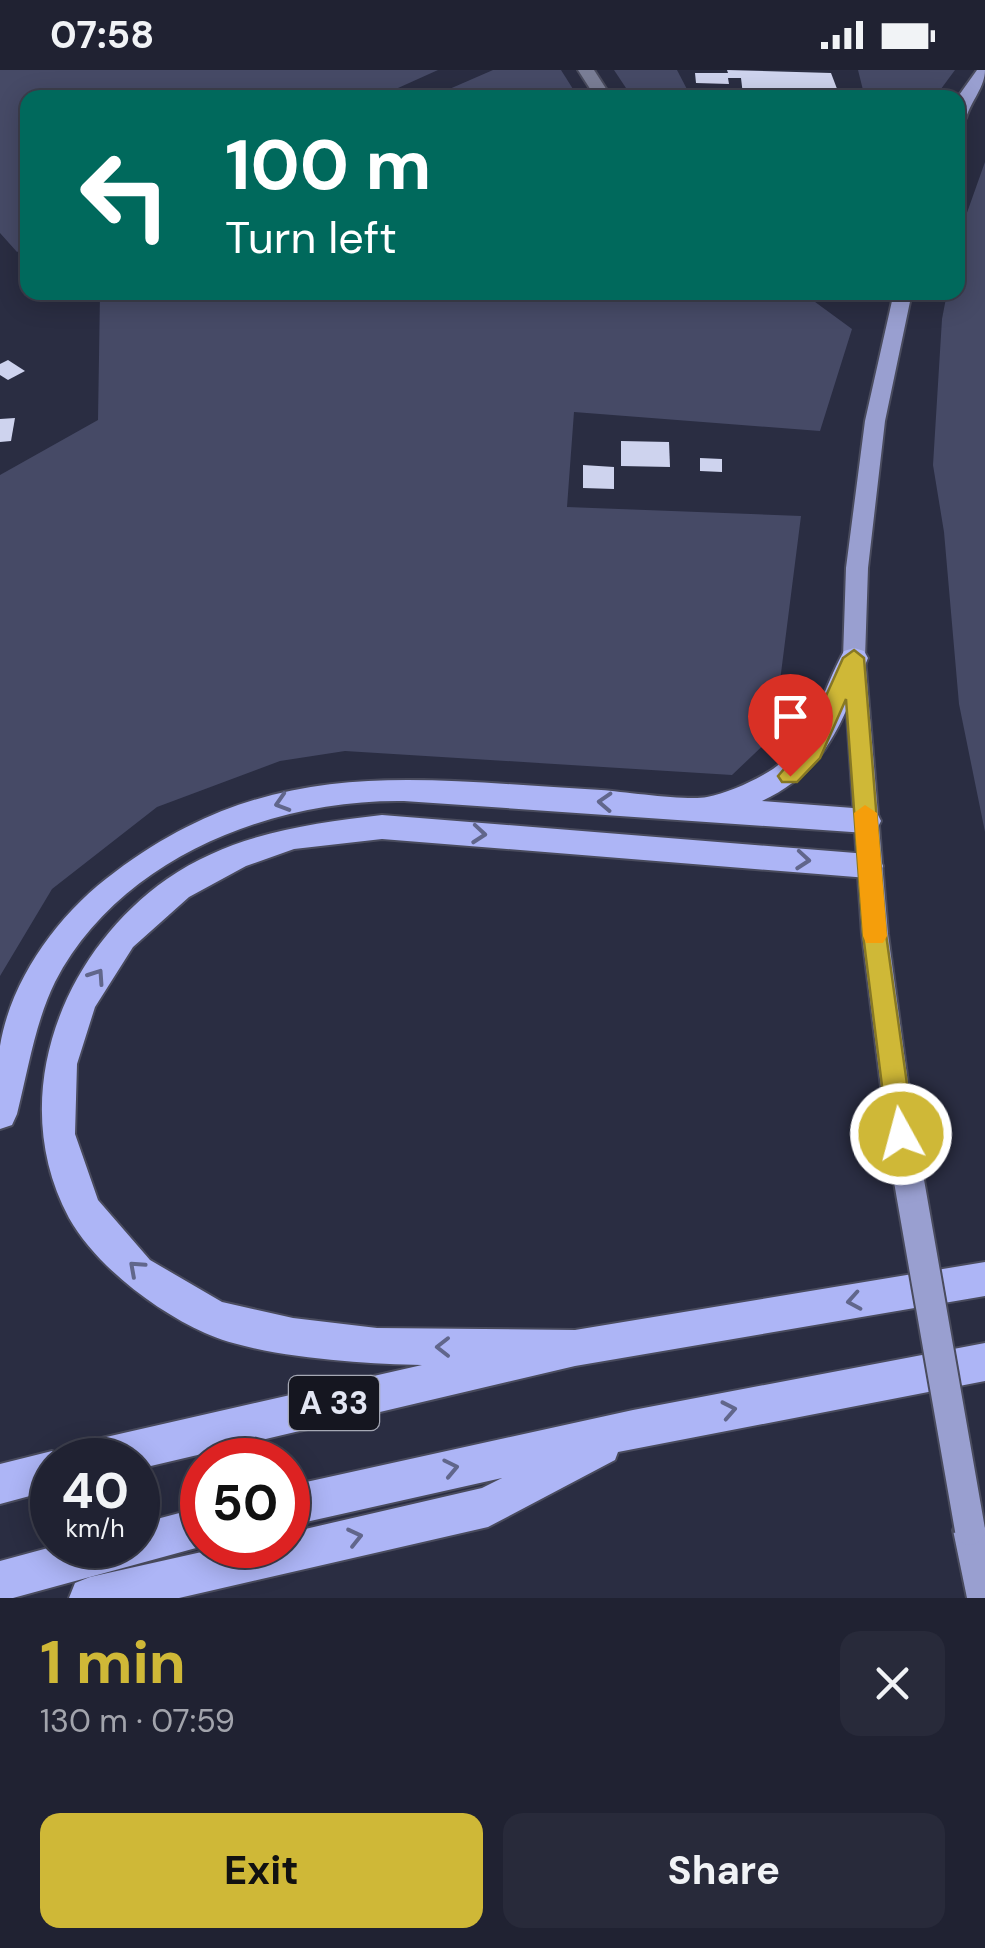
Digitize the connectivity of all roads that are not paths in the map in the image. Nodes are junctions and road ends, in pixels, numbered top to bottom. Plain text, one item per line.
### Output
1 (985, 70) edge
2 (965, 98) edge
3 (901, 300) edge
4 (854, 658) junction
5 (703, 807) junction
6 (866, 821) junction
7 (868, 866) junction
8 (0, 1114) edge
9 (985, 1279) edge
10 (575, 1348) junction
11 (985, 1362) edge
12 (633, 1428) junction
13 (160, 1444) edge
14 (30, 1476) edge
15 (0, 1484) edge
16 (310, 1501) edge
17 (49, 1568) edge
18 (0, 1581) edge
19 (90, 1598) edge
20 (984, 1598) edge

1 - 2 main road
3 - 4 main road
4 - 5 highway
4 - 6 main road
5 - 6 highway
5 -> 8 highway
6 - 7 main road
10 -> 7 highway
7 - 20 main road, bridge
9 -> 10 highway, A 33
10 - 13 highway, A 33
12 -> 11 highway
16 -> 12 highway
19 -> 12 highway
14 - 15 highway
17 - 18 highway

